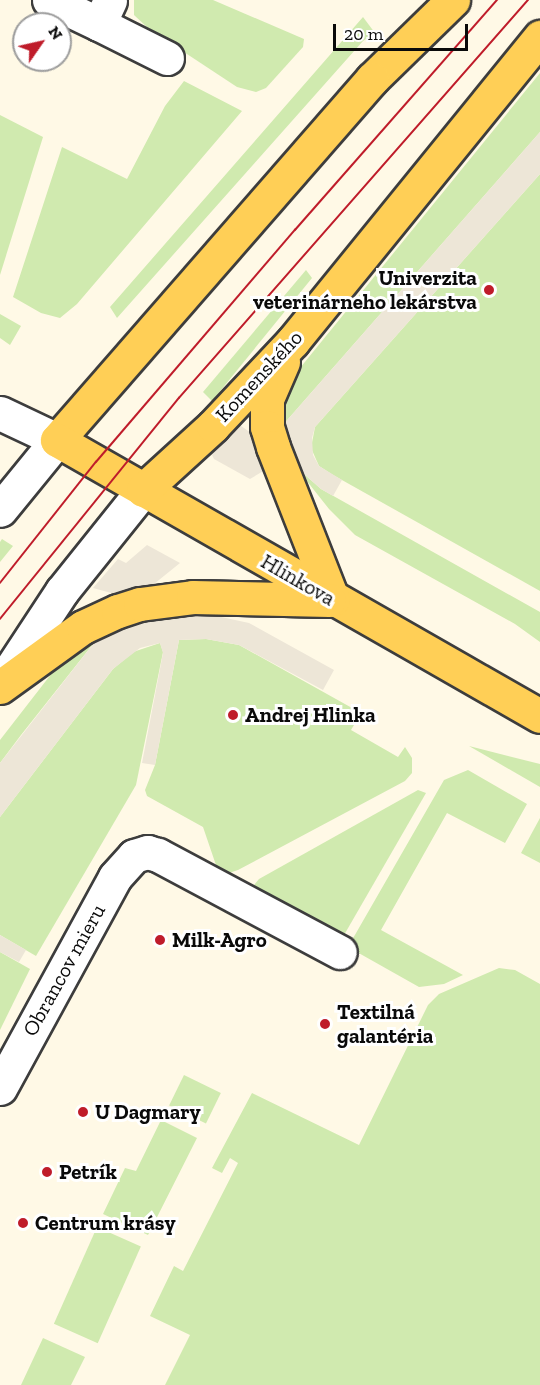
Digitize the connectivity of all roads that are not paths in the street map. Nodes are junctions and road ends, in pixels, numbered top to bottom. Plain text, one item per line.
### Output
1 (49, 0) edge
2 (453, 0) edge
3 (104, 12) edge
4 (540, 37) edge
5 (167, 58) dead end
6 (293, 341) junction
7 (0, 413) edge
8 (57, 440) junction
9 (143, 490) junction
10 (0, 510) edge
11 (333, 600) junction
12 (0, 686) edge
13 (540, 716) edge
14 (340, 952) dead end
15 (0, 1088) edge

1 - 3 street
2 - 8 main road
3 - 5 street
4 - 6 main road, Komenského
6 - 9 main road, Komenského
6 - 11 main road
7 - 8 street
8 - 9 main road, Hlinkova
8 - 10 street
9 - 11 main road, Hlinkova
9 - 12 street, Komenského
11 - 12 main road
11 - 13 main road, Hlinkova
14 - 15 street, Obrancov mieru

